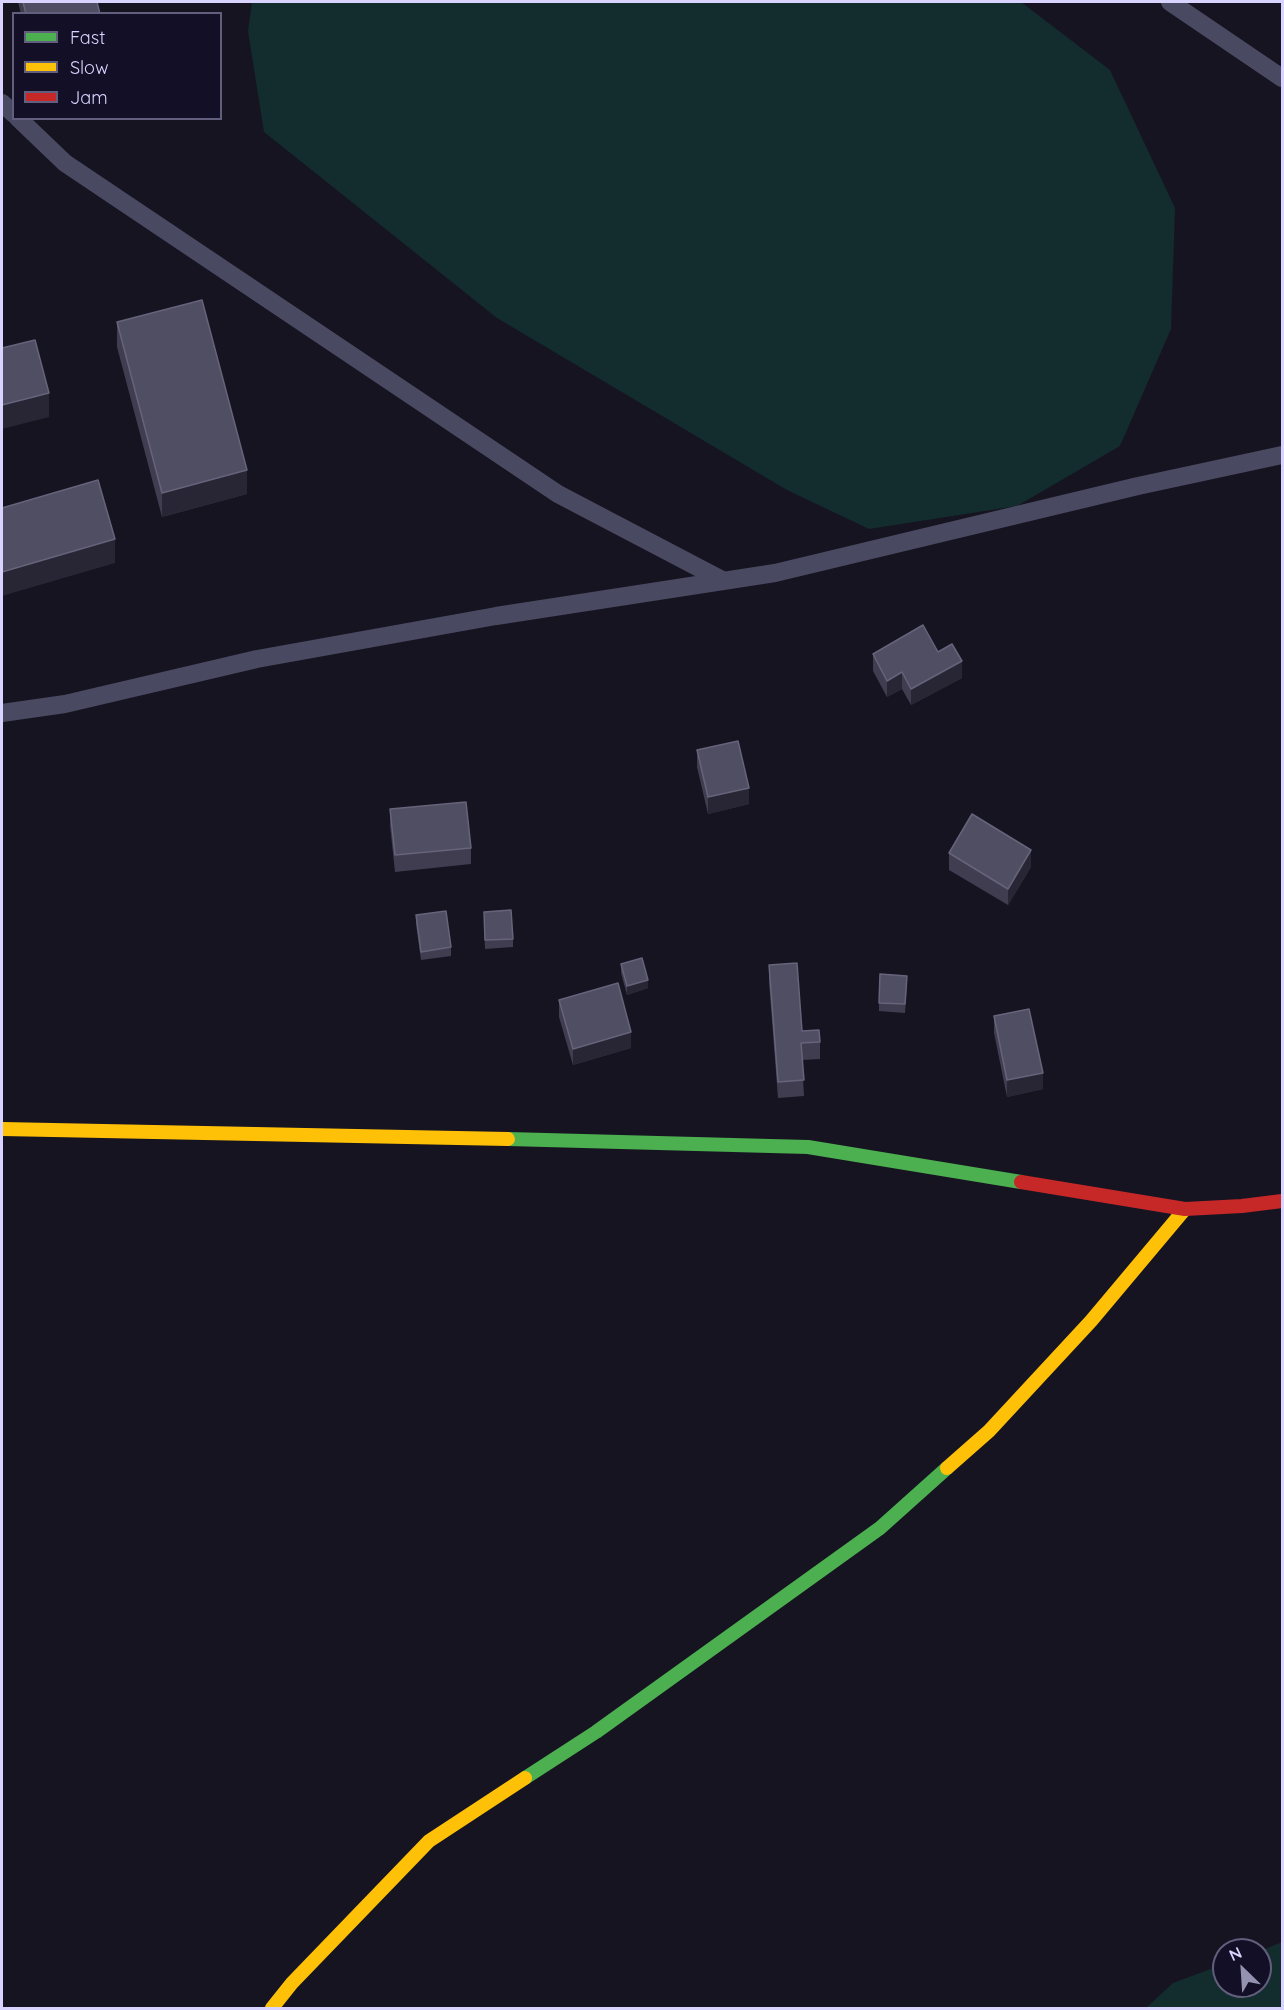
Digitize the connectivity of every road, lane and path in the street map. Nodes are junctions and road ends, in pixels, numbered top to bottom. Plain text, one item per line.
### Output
1 (1170, 2) edge
2 (1282, 78) edge
3 (20, 120) edge
4 (1282, 455) edge
5 (724, 581) junction
6 (2, 713) edge
7 (2, 1129) edge
8 (1282, 1201) edge
9 (1185, 1209) junction
10 (272, 2008) edge

1 - 2 lane
3 - 5 lane
4 - 5 lane
5 - 6 lane
7 - 9 street
8 - 9 street
9 - 10 street

